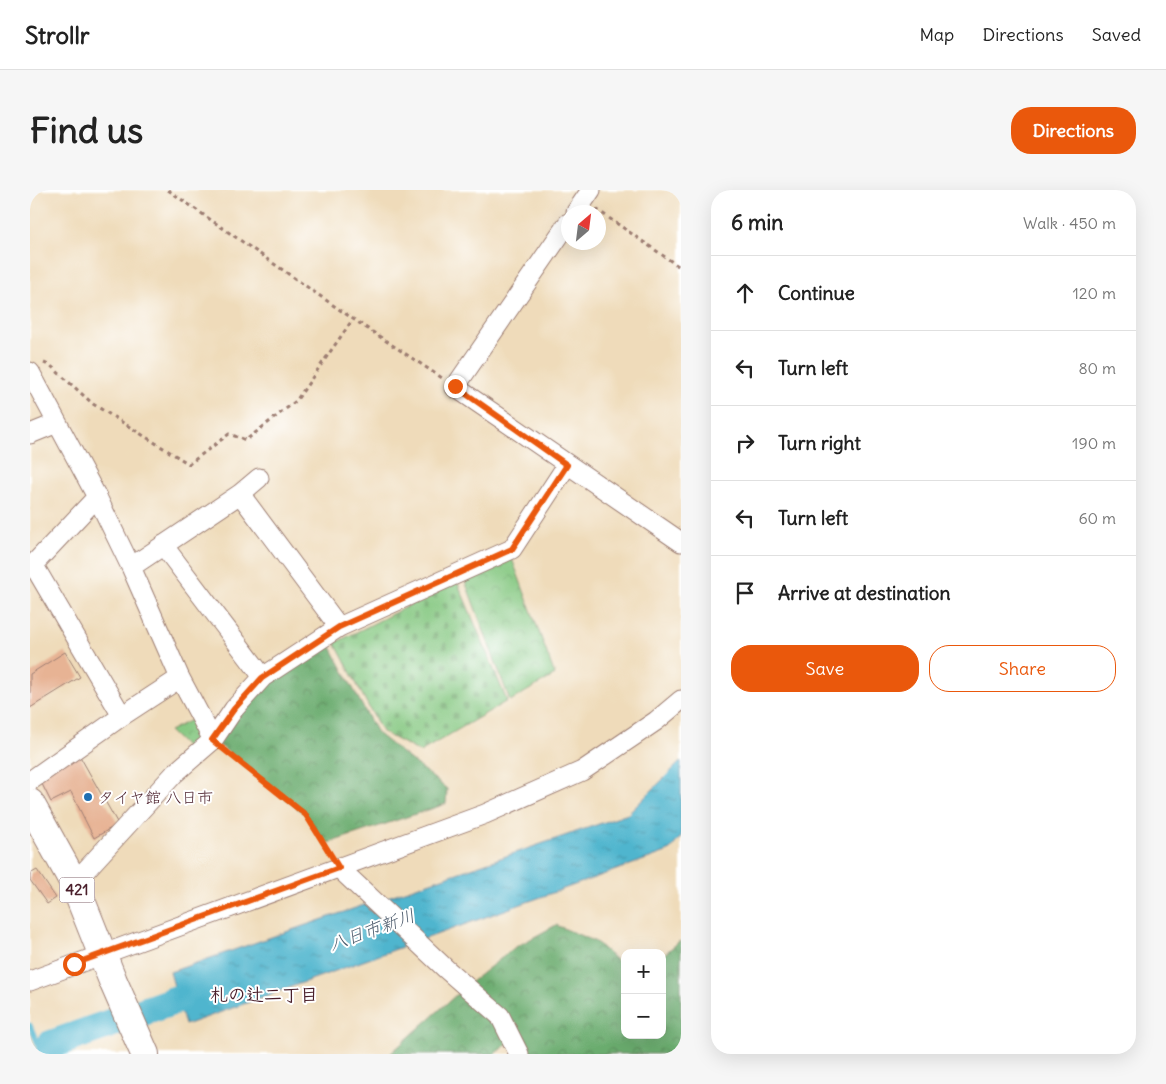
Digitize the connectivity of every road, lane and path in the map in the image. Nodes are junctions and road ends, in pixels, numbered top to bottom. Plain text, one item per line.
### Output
1 (168, 190) edge
2 (584, 201) edge
3 (561, 233) edge
4 (681, 268) edge
5 (353, 319) junction
6 (51, 366) dead end
7 (30, 372) edge
8 (455, 386) junction
9 (58, 423) junction
10 (30, 434) edge
11 (567, 465) junction
12 (259, 478) dead end
13 (240, 494) junction
14 (97, 497) junction
15 (681, 542) edge
16 (163, 545) junction
17 (32, 566) edge
18 (131, 567) junction
19 (339, 627) junction
20 (180, 678) junction
21 (262, 678) junction
22 (681, 700) edge
23 (122, 716) junction
24 (212, 740) junction
25 (30, 782) edge
26 (30, 803) edge
27 (339, 868) junction
28 (74, 883) junction
29 (102, 954) junction
30 (30, 981) edge
31 (143, 1049) edge
32 (518, 1054) edge

1 - 5 path
2 - 4 path
3 - 8 street
5 - 6 path
5 - 8 path
7 - 9 street
8 - 11 street
9 - 10 street
9 - 14 street
11 - 15 street
11 - 19 street
12 - 13 street
13 - 16 street
13 - 19 street
14 - 17 street
14 - 18 street
16 - 18 street
16 - 21 street
17 - 23 street
18 - 20 street
19 - 21 street
20 - 23 street
20 - 24 street
21 - 24 street
22 - 27 street
23 - 25 street
24 - 27 path
24 - 28 street
26 - 28 highway, 421
27 - 29 street
27 - 32 street
28 - 29 highway, 421
29 - 30 street
29 - 31 highway, 421

